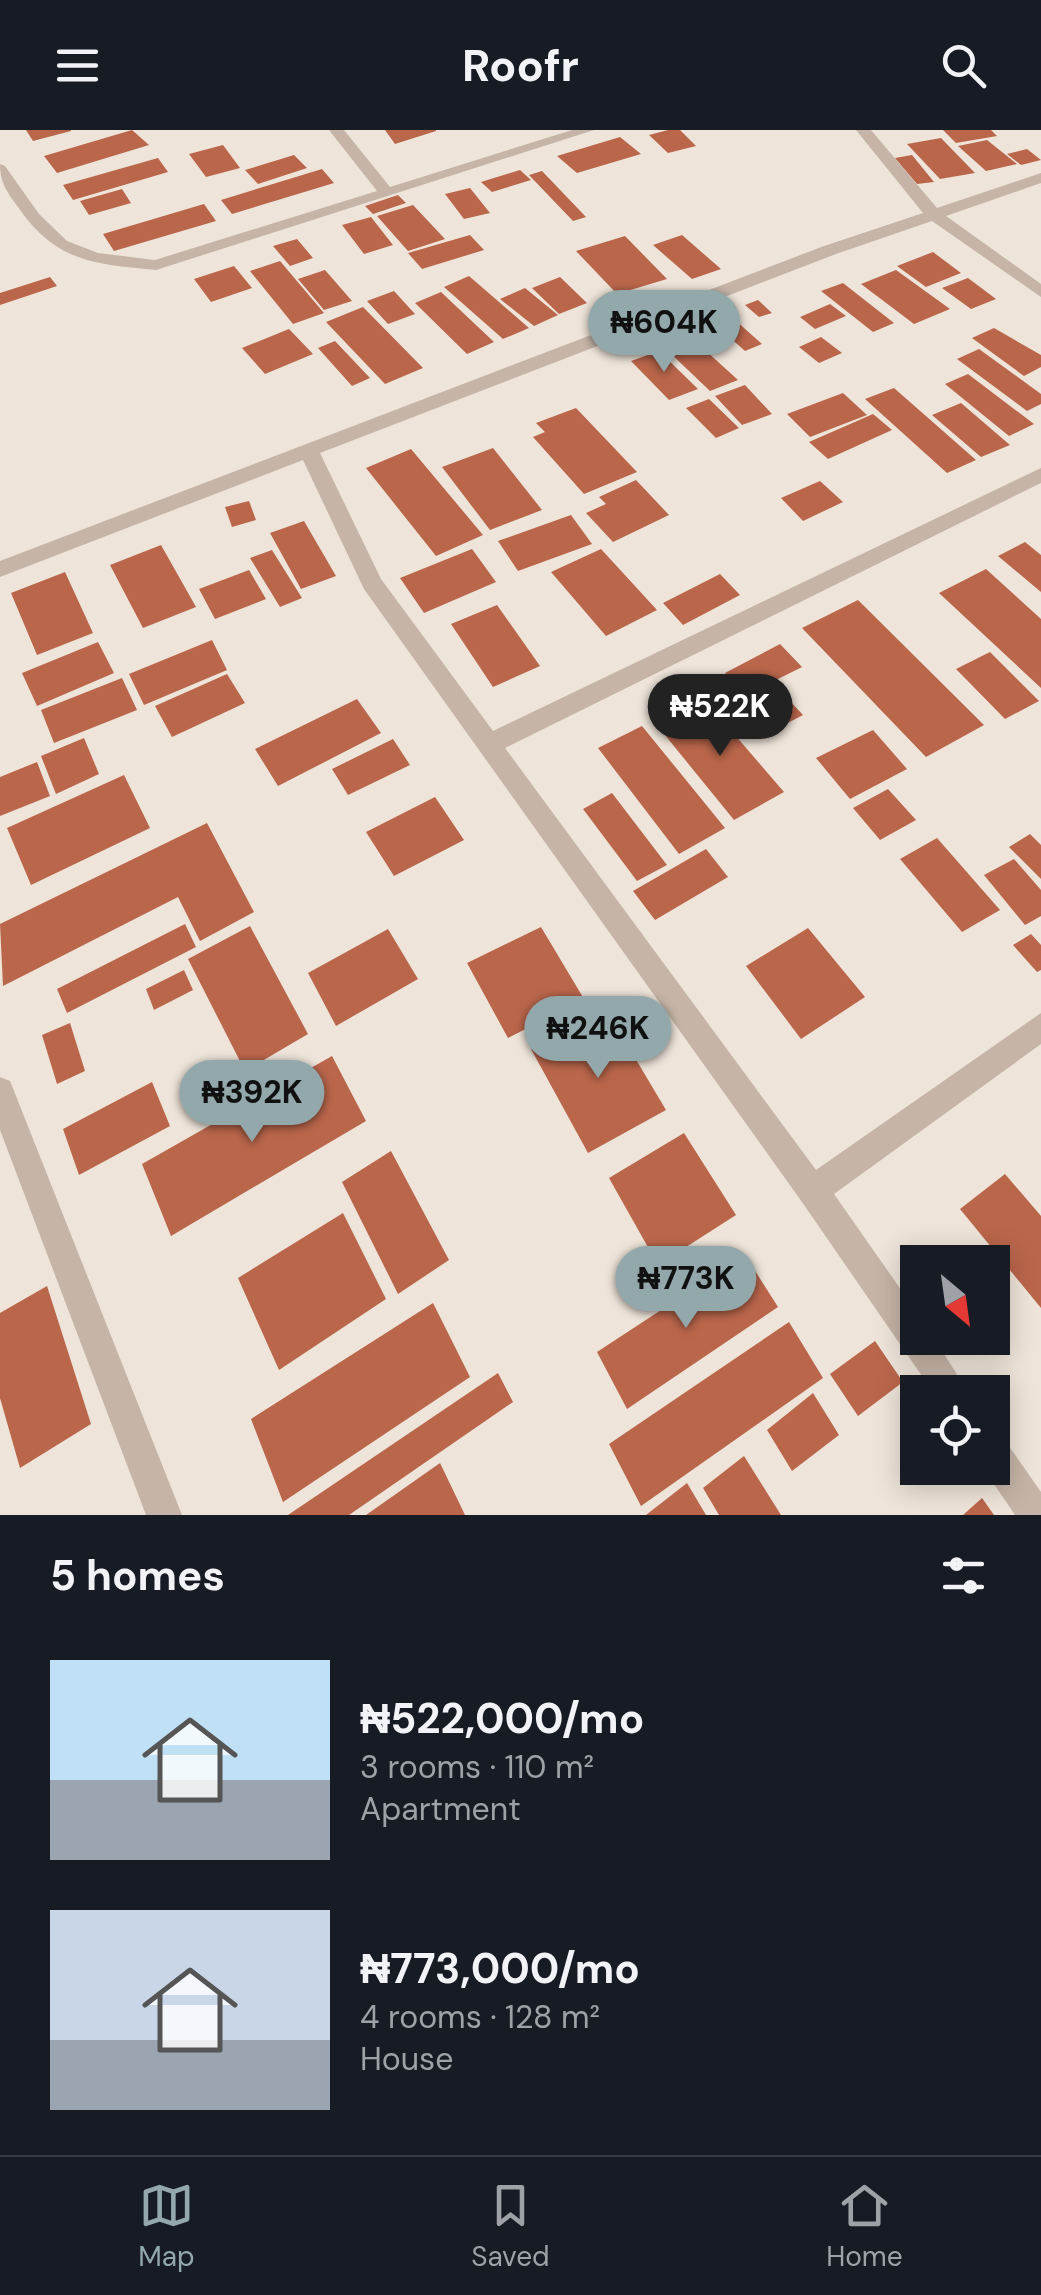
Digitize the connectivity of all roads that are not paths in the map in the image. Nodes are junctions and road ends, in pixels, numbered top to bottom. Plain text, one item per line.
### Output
1 (336, 130) edge
2 (587, 130) edge
3 (862, 130) edge
4 (0, 169) edge
5 (1041, 178) edge
6 (386, 192) junction
7 (933, 214) junction
8 (1041, 292) edge
9 (308, 449) junction
10 (1041, 475) edge
11 (0, 569) edge
12 (488, 745) junction
13 (1041, 1027) edge
14 (0, 1091) edge
15 (813, 1191) junction
16 (940, 1375) edge
17 (1010, 1477) edge
18 (164, 1515) edge
19 (1036, 1515) edge

1 - 6 street
2 - 6 street
3 - 7 street
4 - 6 street
5 - 7 street
7 - 8 street
7 - 9 street
9 - 11 street
9 - 12 street
10 - 12 street
12 - 15 street
13 - 15 street
14 - 18 street
15 - 16 street
17 - 19 street

